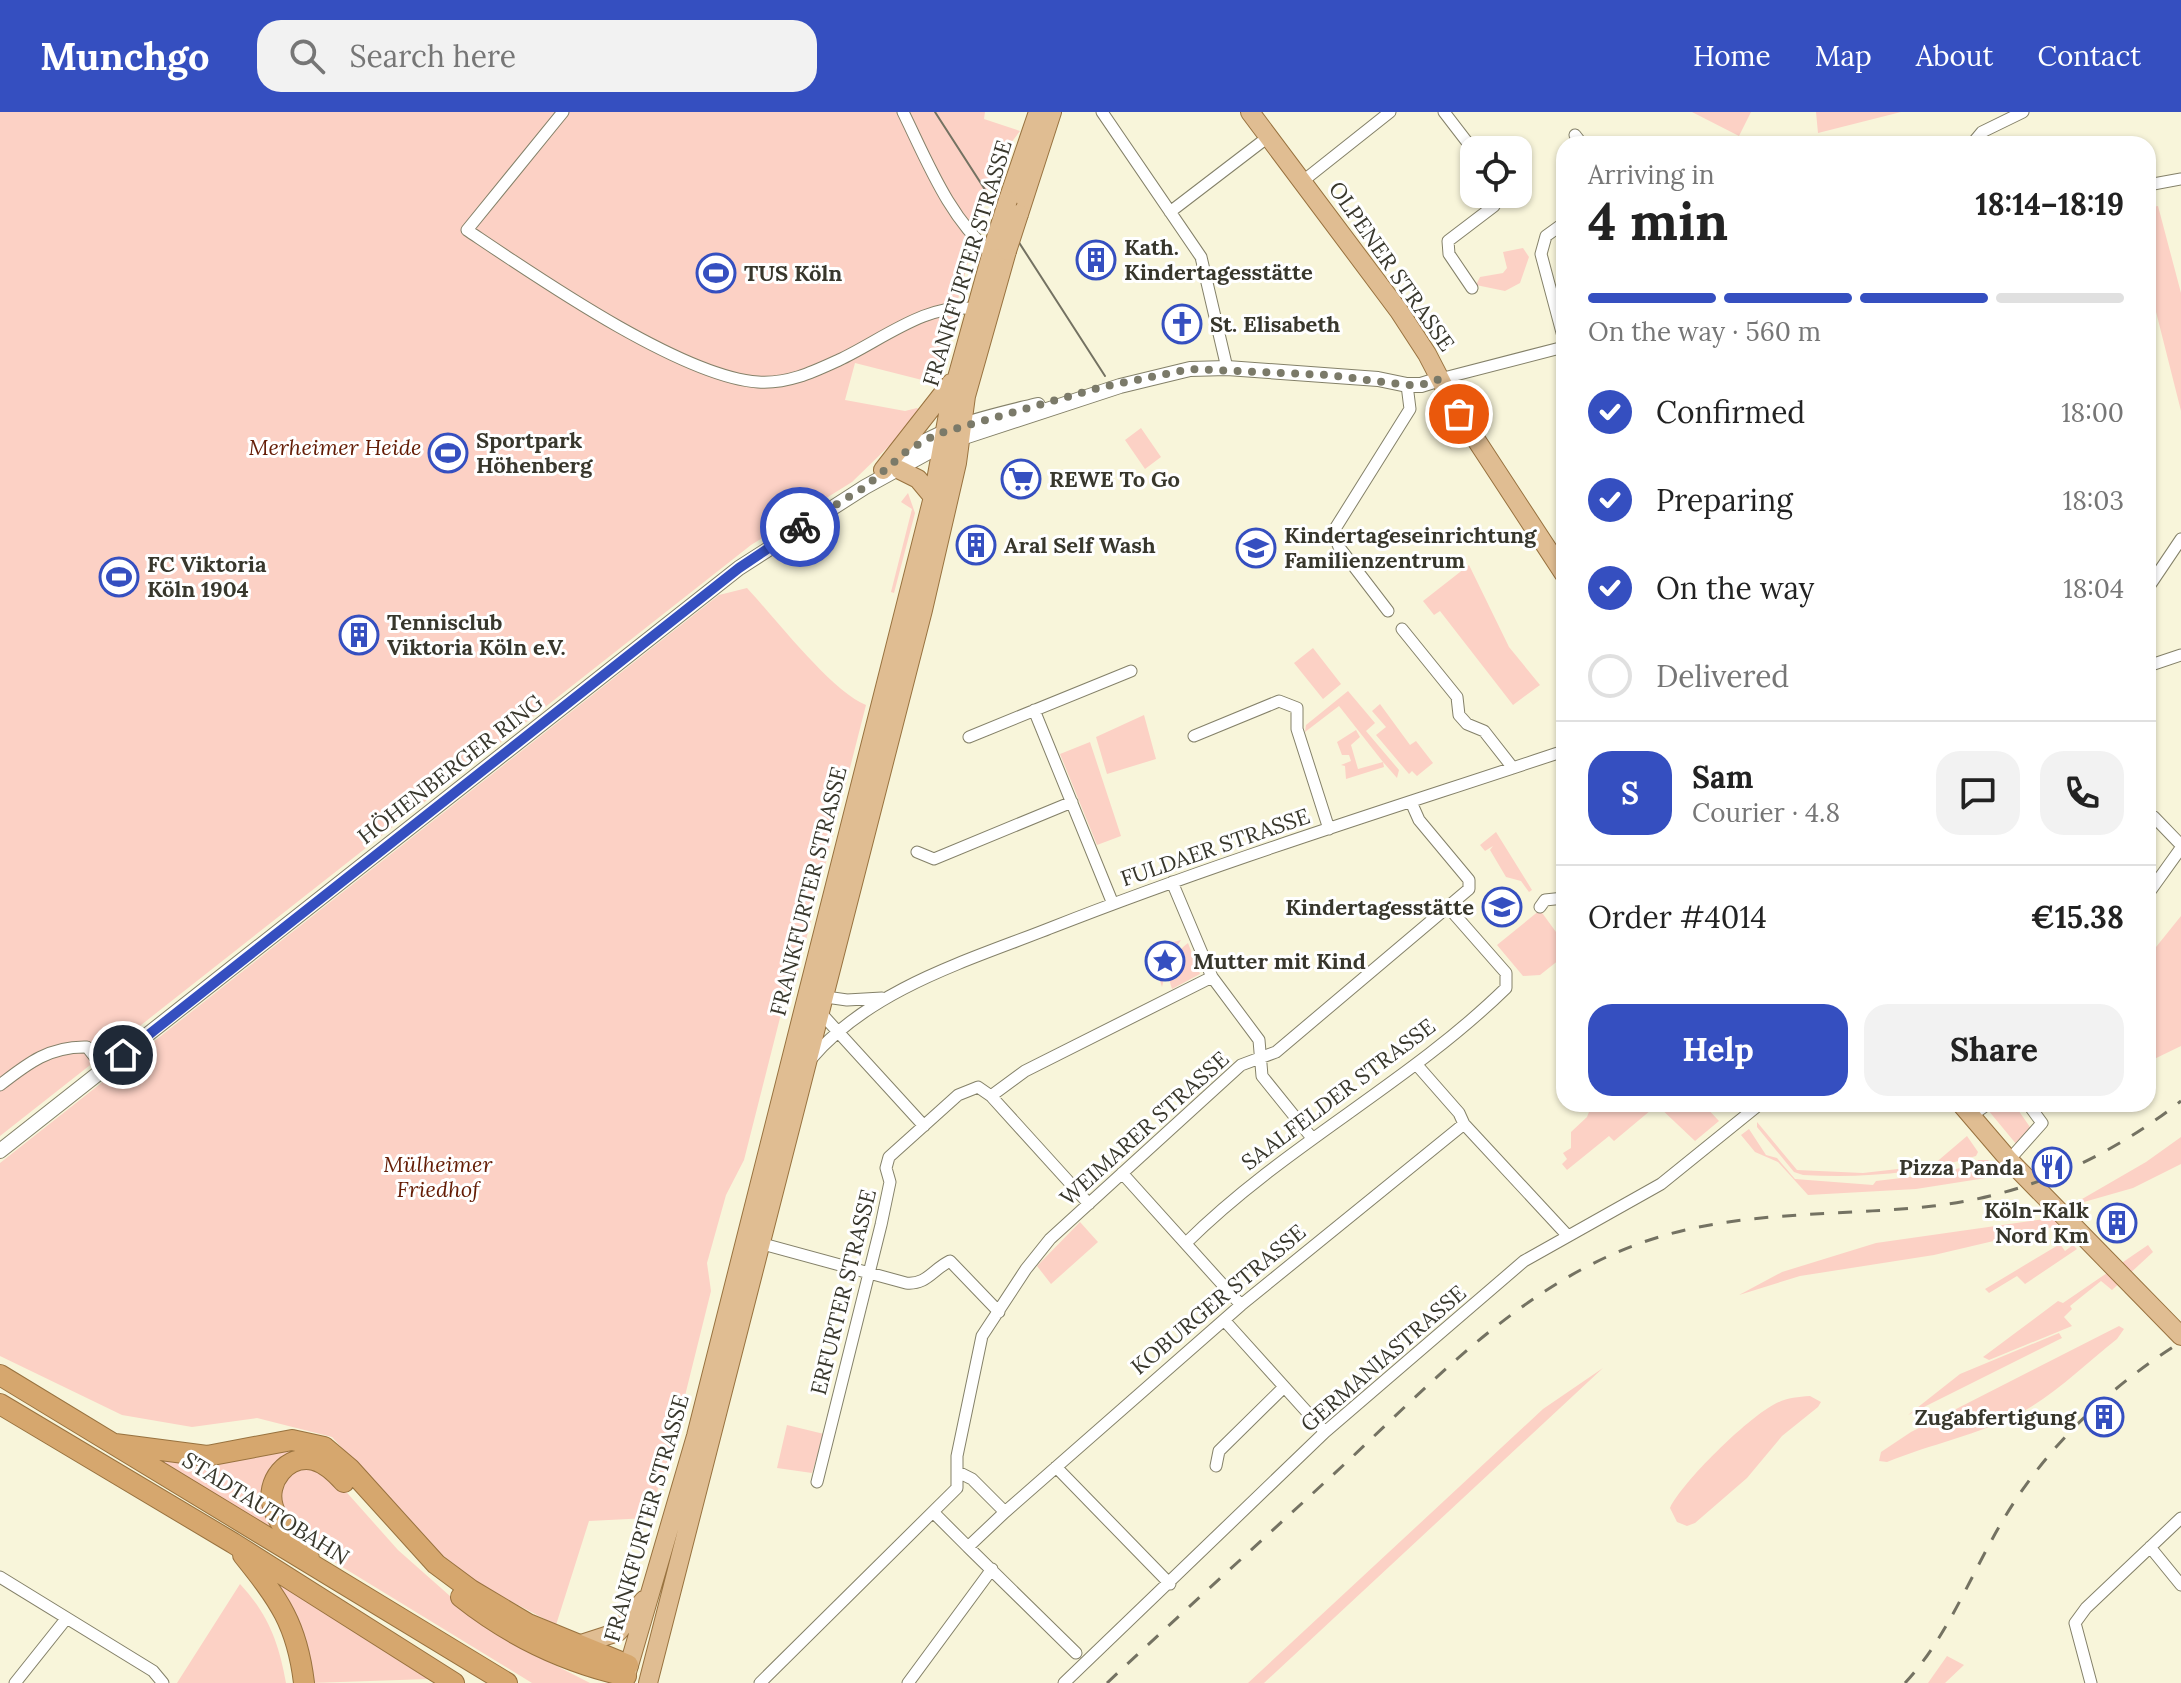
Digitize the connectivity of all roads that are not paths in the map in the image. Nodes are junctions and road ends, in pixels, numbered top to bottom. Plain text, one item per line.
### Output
1 (563, 112) edge
2 (903, 112) edge
3 (1038, 112) edge
4 (1052, 112) edge
5 (1102, 112) edge
6 (1250, 112) edge
7 (1390, 112) edge
8 (1444, 112) edge
9 (2023, 112) edge
10 (1462, 136) edge
11 (1979, 136) edge
12 (1268, 137) junction
13 (2181, 179) edge
14 (1303, 181) junction
15 (2156, 184) edge
16 (1013, 207) junction
17 (1491, 208) edge
18 (1170, 212) junction
19 (1556, 229) edge
20 (999, 252) junction
21 (1472, 288) dead end
22 (974, 309) junction
23 (1556, 310) edge
24 (1556, 349) edge
25 (1227, 368) junction
26 (957, 374) junction
27 (1440, 379) junction
28 (1407, 385) junction
29 (953, 434) junction
30 (892, 470) junction
31 (933, 497) junction
32 (2181, 539) edge
33 (1556, 562) edge
34 (2156, 576) edge
35 (914, 607) junction
36 (1388, 611) dead end
37 (1402, 629) dead end
38 (2181, 655) edge
39 (2156, 663) edge
40 (1131, 671) dead end
41 (1034, 710) junction
42 (1194, 736) dead end
43 (969, 737) dead end
44 (1556, 754) edge
45 (1513, 768) junction
46 (1072, 802) junction
47 (1411, 802) junction
48 (2156, 824) edge
49 (1329, 829) junction
50 (2181, 847) edge
51 (917, 852) dead end
52 (1172, 882) junction
53 (2156, 883) edge
54 (1556, 899) edge
55 (1113, 904) junction
56 (1448, 907) junction
57 (1540, 907) dead end
58 (1212, 977) junction
59 (886, 998) junction
60 (816, 1001) junction
61 (838, 1031) junction
62 (1260, 1058) junction
63 (1416, 1064) junction
64 (802, 1070) junction
65 (99, 1073) junction
66 (0, 1085) edge
67 (991, 1096) junction
68 (1751, 1112) edge
69 (1968, 1112) edge
70 (2034, 1112) edge
71 (1464, 1124) junction
72 (924, 1126) junction
73 (1312, 1138) junction
74 (0, 1151) edge
75 (2009, 1160) junction
76 (1122, 1173) junction
77 (1089, 1204) junction
78 (1567, 1235) junction
79 (1187, 1242) junction
80 (759, 1243) junction
81 (868, 1274) junction
82 (1241, 1305) junction
83 (999, 1312) junction
84 (1224, 1320) junction
85 (2181, 1336) edge
86 (0, 1375) edge
87 (1284, 1387) junction
88 (1, 1405) edge
89 (1325, 1432) junction
90 (115, 1444) junction
91 (1216, 1466) dead end
92 (1056, 1467) junction
93 (958, 1472) junction
94 (817, 1482) dead end
95 (933, 1512) junction
96 (1005, 1512) junction
97 (2181, 1518) edge
98 (233, 1543) junction
99 (968, 1547) junction
100 (2150, 1547) junction
101 (316, 1568) junction
102 (992, 1569) junction
103 (0, 1577) edge
104 (1170, 1584) junction
105 (2181, 1585) edge
106 (650, 1591) junction
107 (66, 1619) junction
108 (1076, 1653) dead end
109 (580, 1655) junction
110 (626, 1675) edge
111 (15, 1683) edge
112 (163, 1683) edge
113 (304, 1683) edge
114 (454, 1683) edge
115 (507, 1683) edge
116 (596, 1683) edge
117 (649, 1683) edge
118 (760, 1683) edge
119 (908, 1683) edge
120 (1064, 1683) edge
121 (2091, 1683) edge

1 - 22 street
2 - 20 street
3 - 16 main road, FRANKFURTER STRASSE
4 - 16 main road, FRANKFURTER STRASSE
5 - 18 street
6 - 12 main road, OLPENER STRASSE
7 - 14 street
8 - 10 street
9 - 11 street
12 - 14 main road, OLPENER STRASSE
12 - 18 street
13 - 15 street
14 - 27 main road, OLPENER STRASSE
16 - 20 main road, FRANKFURTER STRASSE, bridge
17 - 21 street
18 - 25 street
19 - 23 street
20 - 22 main road, FRANKFURTER STRASSE
20 - 29 main road, FRANKFURTER STRASSE
22 - 26 main road, FRANKFURTER STRASSE
24 - 27 street
25 - 28 street, HÖHENBERGER RING
25 - 29 street, HÖHENBERGER RING
26 - 29 main road, FRANKFURTER STRASSE
26 - 30 main road
27 - 28 street
27 - 33 main road, OLPENER STRASSE
28 - 36 street
29 - 30 street, HÖHENBERGER RING
29 - 31 main road, FRANKFURTER STRASSE
29 - 35 main road, FRANKFURTER STRASSE
30 - 31 main road
30 - 65 street, HÖHENBERGER RING
31 - 35 main road, FRANKFURTER STRASSE
32 - 34 street
35 - 60 main road, FRANKFURTER STRASSE
37 - 45 street
38 - 39 street
40 - 41 street
41 - 43 street
41 - 46 street
42 - 49 street
44 - 45 street, FULDAER STRASSE
45 - 47 street, FULDAER STRASSE
46 - 51 street
46 - 55 street
47 - 49 street, FULDAER STRASSE
47 - 56 street, WEIMARER STRASSE
48 - 50 street
49 - 52 street, FULDAER STRASSE
50 - 53 street
52 - 55 street, FULDAER STRASSE
52 - 58 street
54 - 57 street
55 - 59 street, FULDAER STRASSE
56 - 62 street, WEIMARER STRASSE
56 - 63 street, SAALFELDER STRASSE
58 - 62 street
58 - 67 street
59 - 60 street, FULDAER STRASSE
59 - 61 street, FULDAER STRASSE
60 - 61 street
60 - 64 main road, FRANKFURTER STRASSE
60 - 106 main road, FRANKFURTER STRASSE
61 - 64 street, FULDAER STRASSE
61 - 72 street
62 - 73 street
62 - 76 street, WEIMARER STRASSE
63 - 71 street
63 - 73 street, SAALFELDER STRASSE
64 - 80 main road, FRANKFURTER STRASSE
65 - 66 street
65 - 74 street, HÖHENBERGER RING
67 - 72 street, ERFURTER STRASSE
67 - 77 street
68 - 78 street, GERMANIASTRASSE
69 - 75 main road
70 - 75 street
71 - 78 street
71 - 82 street, KOBURGER STRASSE
72 - 81 street, ERFURTER STRASSE
73 - 79 street, SAALFELDER STRASSE
75 - 85 main road
76 - 77 street, WEIMARER STRASSE
76 - 79 street
77 - 83 street, WEIMARER STRASSE
78 - 89 street, GERMANIASTRASSE
79 - 82 street
80 - 81 street
80 - 117 main road, FRANKFURTER STRASSE
81 - 83 street
81 - 94 street, ERFURTER STRASSE
82 - 84 street, KOBURGER STRASSE
83 - 93 street, WEIMARER STRASSE
84 - 87 street
84 - 92 street, KOBURGER STRASSE
86 - 90 highway, STADTAUTOBAHN
87 - 89 street
87 - 91 street
88 - 98 highway
89 - 104 street, GERMANIASTRASSE
90 - 101 highway, STADTAUTOBAHN
90 - 109 highway
92 - 96 street, KOBURGER STRASSE
92 - 104 street
93 - 95 street
93 - 96 street
95 - 99 street
95 - 118 street
96 - 99 street, KOBURGER STRASSE
97 - 100 street
98 - 113 highway
98 - 114 highway
99 - 102 street
100 - 105 street
100 - 121 street
101 - 109 highway
101 - 115 highway, STADTAUTOBAHN
102 - 108 street
102 - 119 street
103 - 107 street
104 - 120 street, GERMANIASTRASSE
106 - 109 main road
106 - 110 main road, FRANKFURTER STRASSE
107 - 111 street
107 - 112 street
109 - 110 highway
109 - 116 highway
110 - 117 main road

